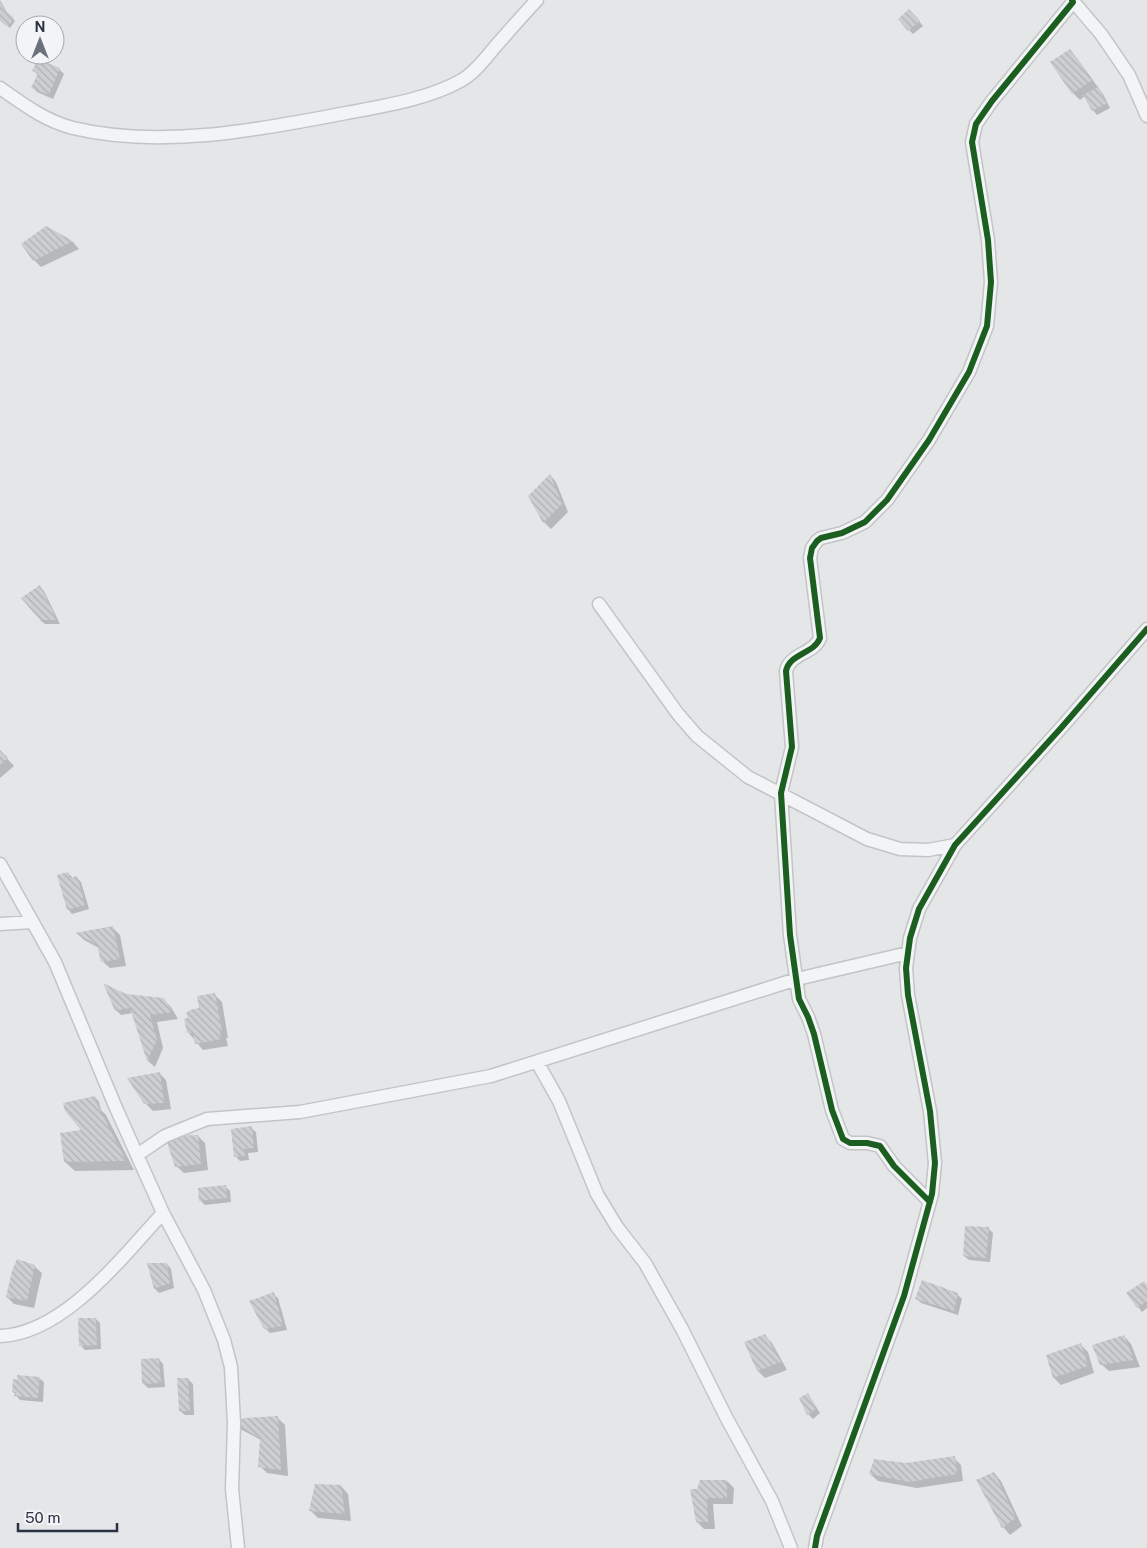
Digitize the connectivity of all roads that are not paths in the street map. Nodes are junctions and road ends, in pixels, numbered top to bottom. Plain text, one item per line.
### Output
1 (537, 0) edge
2 (1072, 1) edge
3 (0, 88) edge
4 (1147, 116) edge
5 (599, 604) dead end
6 (1147, 629) edge
7 (781, 793) junction
8 (955, 845) junction
9 (0, 864) edge
10 (32, 922) junction
11 (0, 924) edge
12 (908, 953) junction
13 (797, 979) junction
14 (537, 1062) junction
15 (137, 1155) junction
16 (930, 1202) junction
17 (163, 1213) junction
18 (0, 1336) edge
19 (238, 1548) edge
20 (791, 1548) edge
21 (815, 1548) edge

1 - 3 street
2 - 4 street
2 - 7 street
5 - 7 street
6 - 8 street
7 - 8 street
7 - 13 street
8 - 12 street
9 - 10 street
10 - 11 street
10 - 15 street
12 - 13 street
12 - 16 street
13 - 14 street
13 - 16 street
14 - 15 street
14 - 20 street
15 - 17 street
16 - 21 street
17 - 18 street
17 - 19 street

